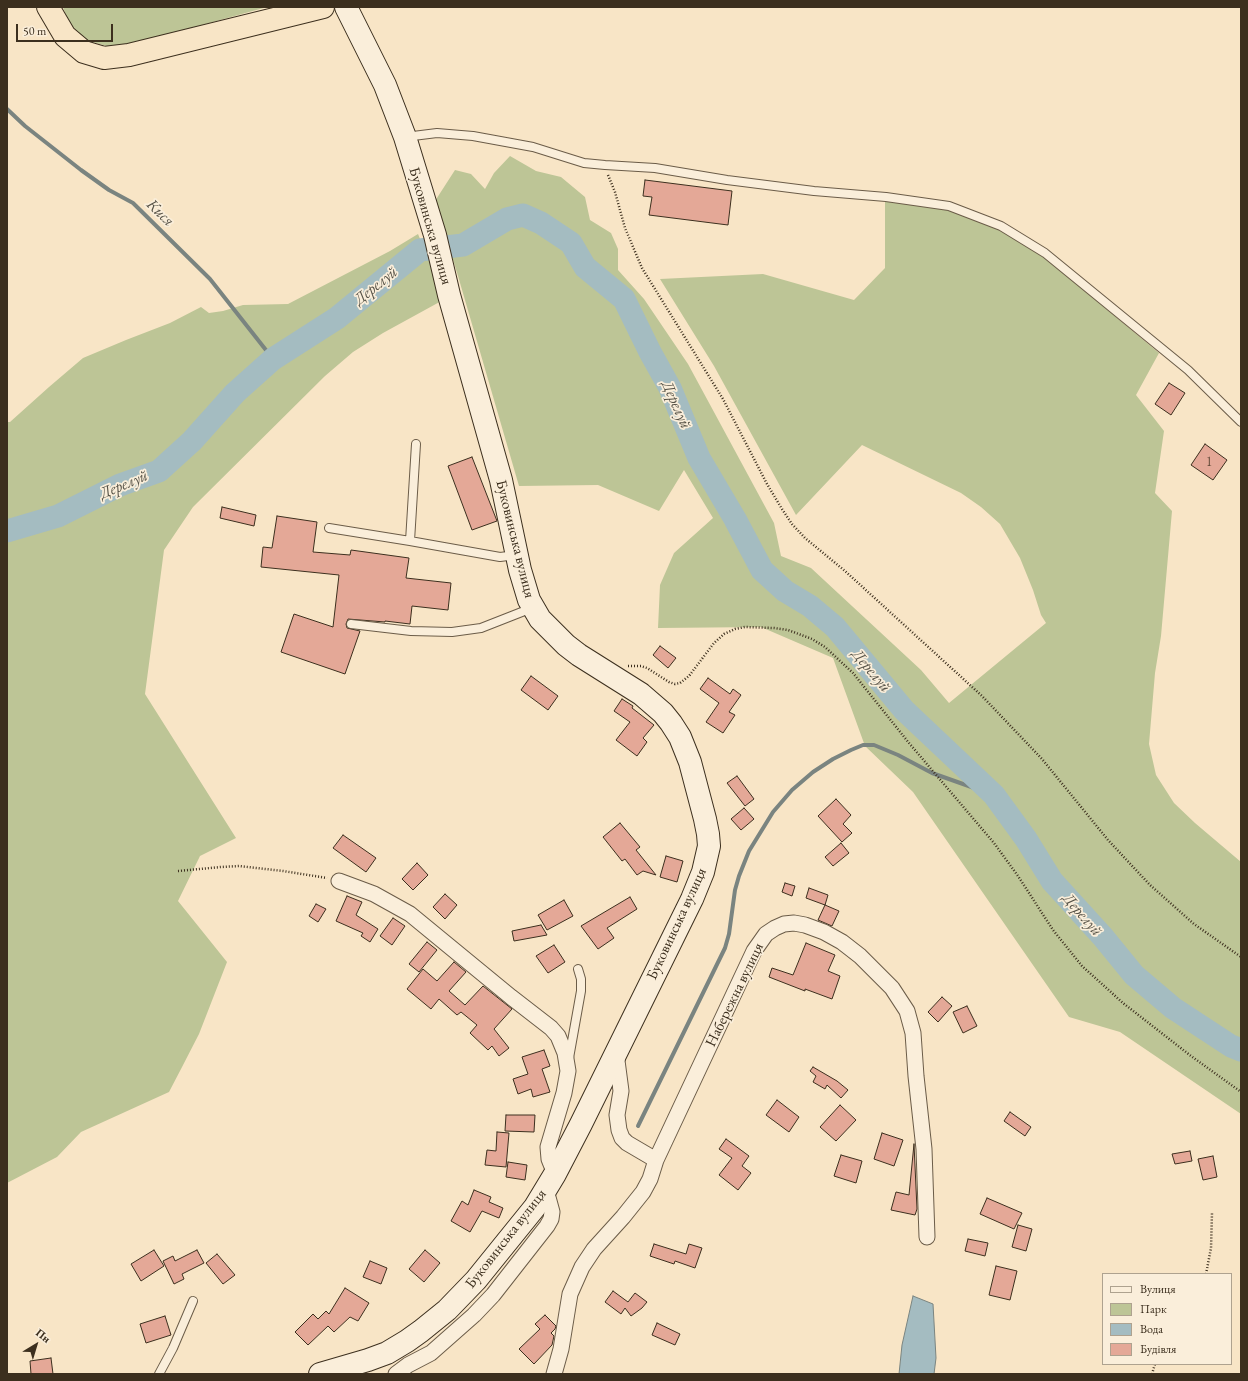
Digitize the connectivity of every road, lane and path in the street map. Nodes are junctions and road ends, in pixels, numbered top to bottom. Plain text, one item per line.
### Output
1 (323, 7) edge
2 (346, 7) edge
3 (52, 10) edge
4 (405, 137) junction
5 (605, 165) junction
6 (1241, 422) edge
7 (416, 444) dead end
8 (329, 528) dead end
9 (410, 541) junction
10 (517, 555) junction
11 (532, 608) junction
12 (351, 624) dead end
13 (608, 673) junction
14 (178, 871) dead end
15 (339, 881) joint
16 (1241, 957) edge
17 (578, 969) dead end
18 (616, 1053) junction
19 (568, 1071) junction
20 (1241, 1092) edge
21 (656, 1160) junction
22 (550, 1182) junction
23 (1212, 1214) dead end
24 (927, 1237) dead end
25 (1206, 1273) edge
26 (193, 1301) dead end
27 (159, 1374) edge
28 (320, 1374) edge
29 (396, 1374) edge
30 (554, 1374) edge

1 - 3 highway
2 - 4 street, Буковинська вулиця
4 - 5 lane
4 - 10 street, Буковинська вулиця
5 - 6 lane
5 - 16 path
7 - 9 lane
8 - 9 lane
9 - 10 lane
10 - 11 street, Буковинська вулиця
11 - 12 lane
11 - 13 street, Буковинська вулиця
13 - 18 street, Буковинська вулиця
13 - 20 path
14 - 15 path
15 - 19 street
17 - 19 lane
18 - 21 street
18 - 22 street, Буковинська вулиця
19 - 22 street
21 - 24 street, Набережна вулиця
21 - 30 street, Набережна вулиця
22 - 28 street, Буковинська вулиця
22 - 29 street
23 - 25 path
26 - 27 lane

